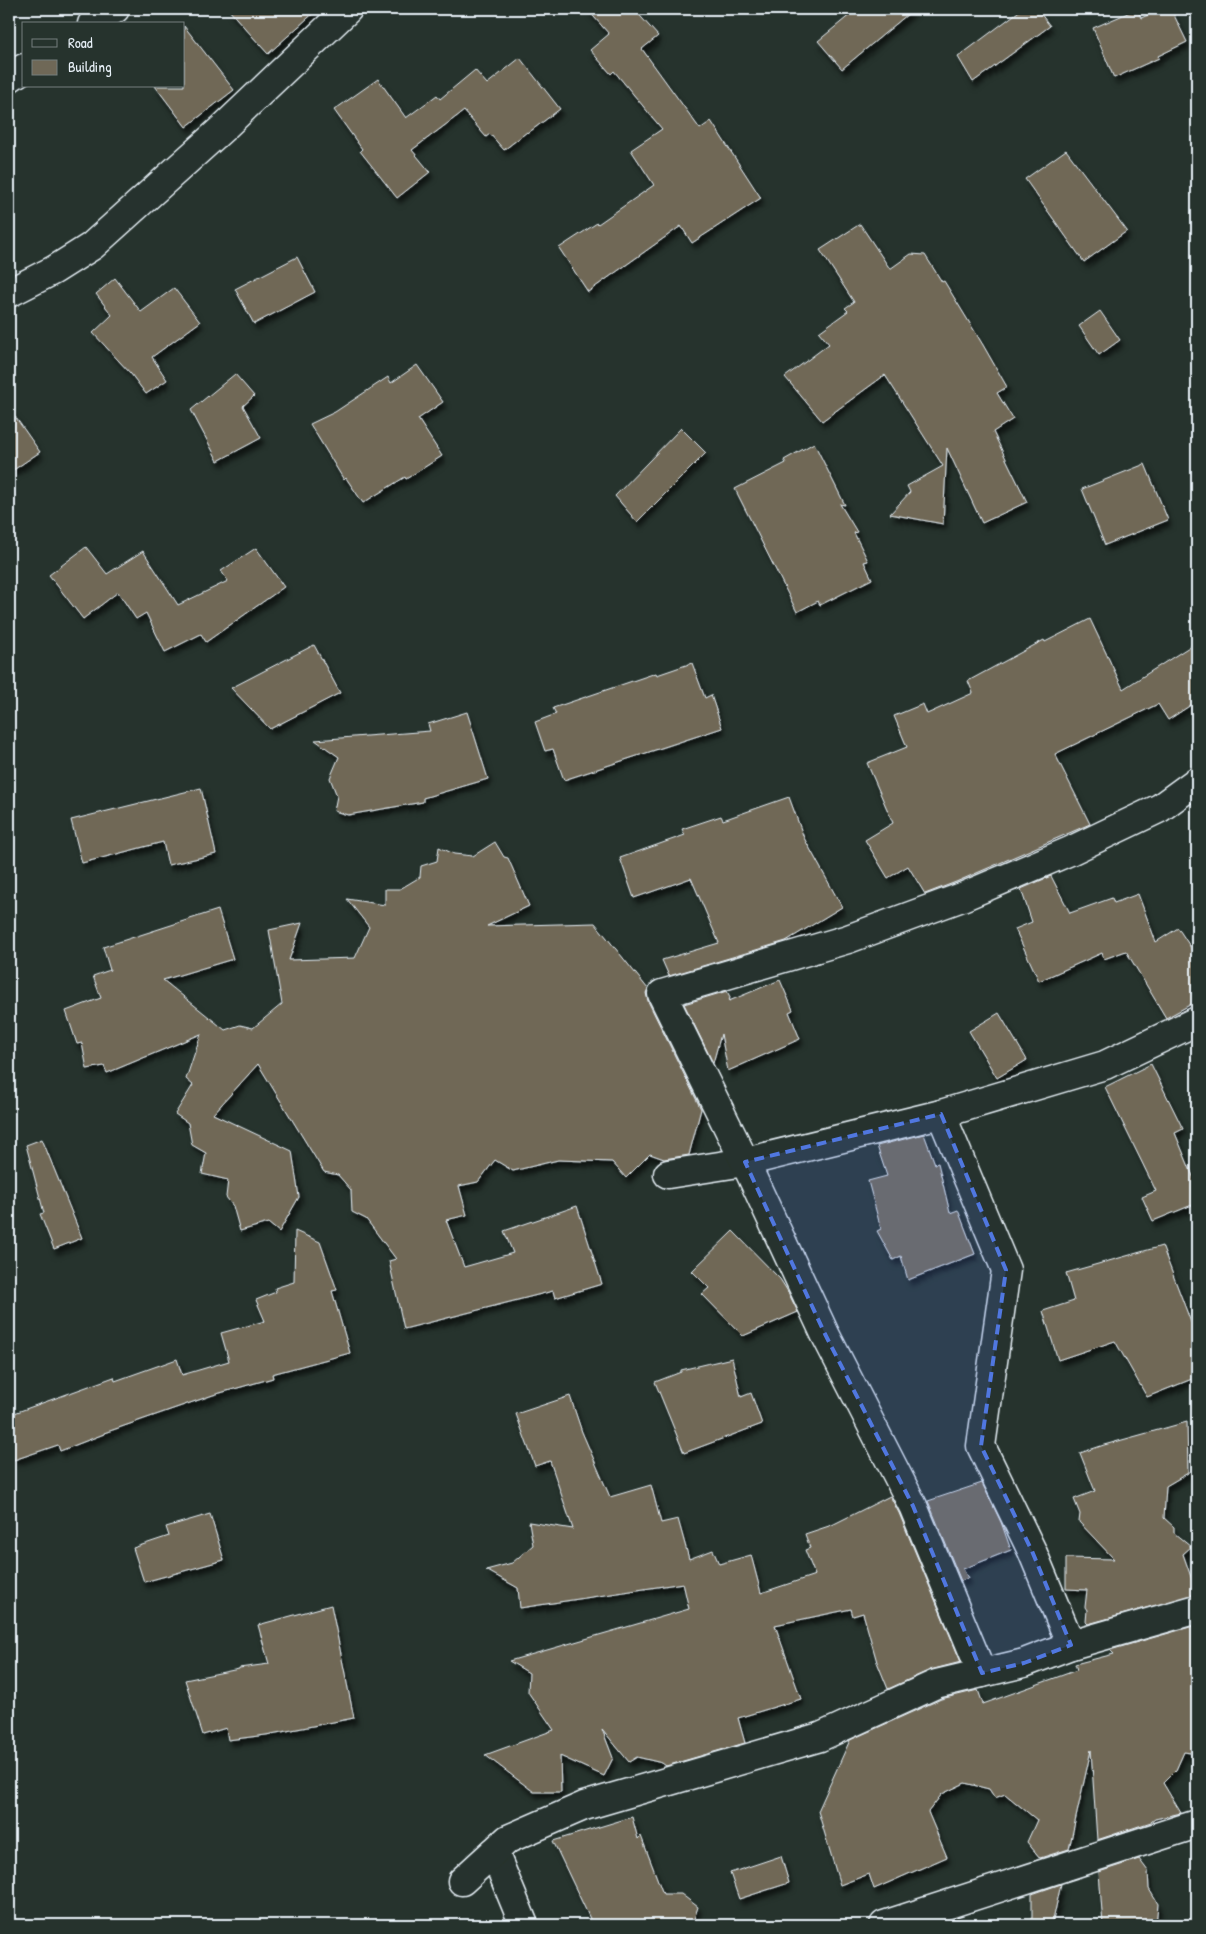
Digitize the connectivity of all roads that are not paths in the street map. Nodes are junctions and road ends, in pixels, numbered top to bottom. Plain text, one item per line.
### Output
1 (115, 9) edge
2 (348, 9) edge
3 (95, 22) edge
4 (22, 69) edge
5 (9, 78) edge
6 (9, 292) edge
7 (1197, 781) edge
8 (1197, 1021) edge
9 (941, 1114) junction
10 (745, 1162) junction
11 (668, 1174) dead end
12 (1197, 1610) edge
13 (1071, 1645) junction
14 (982, 1673) junction
15 (1197, 1824) edge
16 (494, 1852) junction
17 (462, 1881) dead end
18 (524, 1925) edge
19 (884, 1925) edge

1 - 3 street
2 - 6 street
4 - 5 street
7 - 10 street
8 - 9 street
9 - 10 street
9 - 13 street
10 - 11 street
10 - 14 street
12 - 13 street
13 - 14 street
14 - 16 street
15 - 19 street
16 - 17 street
16 - 18 street

